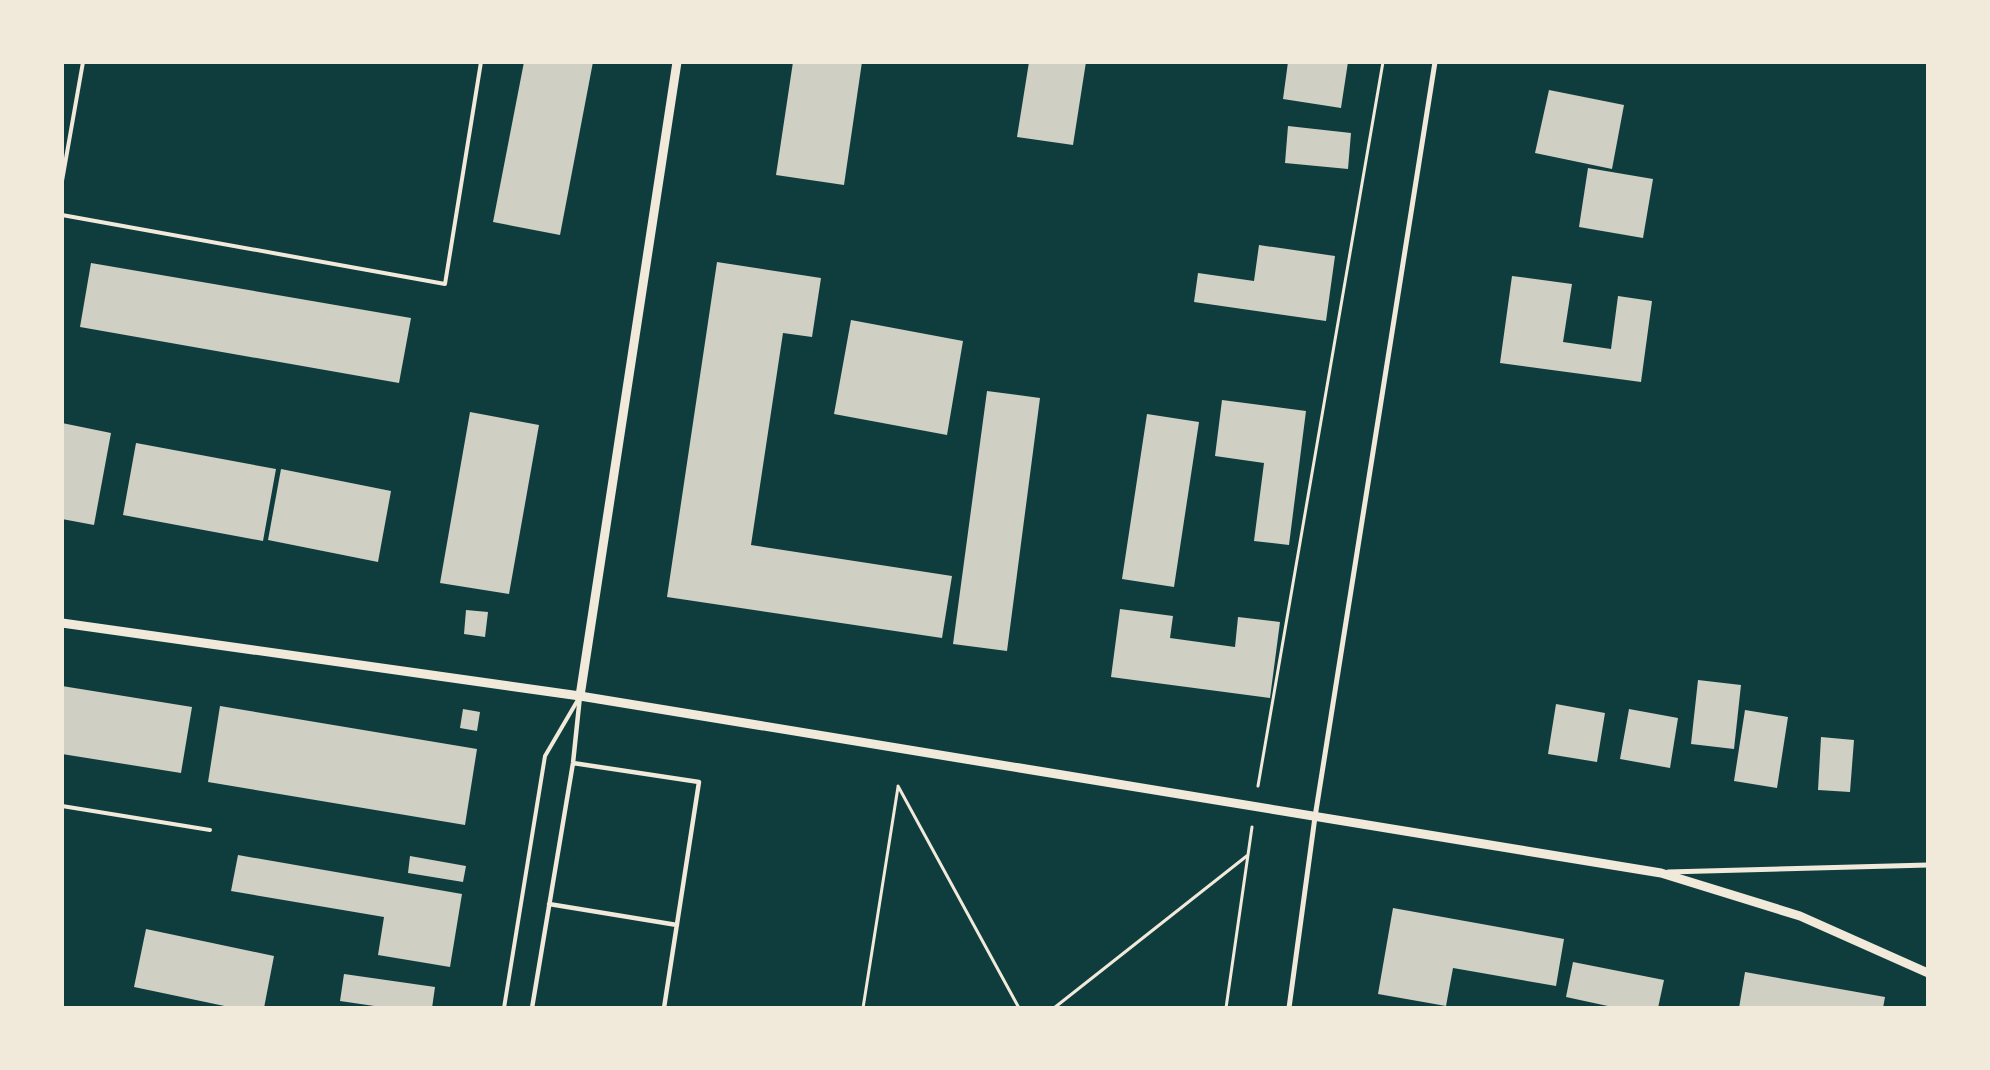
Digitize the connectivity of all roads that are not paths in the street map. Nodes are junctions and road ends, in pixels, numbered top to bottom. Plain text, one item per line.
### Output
1 (83, 62) edge
2 (481, 62) edge
3 (677, 62) edge
4 (1435, 62) edge
5 (62, 181) edge
6 (62, 214) edge
7 (62, 623) edge
8 (580, 696) junction
9 (573, 762) junction
10 (62, 806) edge
11 (1315, 816) junction
12 (210, 830) dead end
13 (1928, 865) edge
14 (1661, 873) junction
15 (549, 904) junction
16 (677, 925) junction
17 (1928, 973) edge
18 (504, 1008) edge
19 (532, 1008) edge
20 (664, 1008) edge
21 (1288, 1008) edge

1 - 5 lane
2 - 6 lane
3 - 8 street
4 - 11 street
7 - 8 street
8 - 9 street
8 - 11 street
8 - 18 lane
9 - 15 street
9 - 16 street
10 - 12 lane
11 - 14 street
11 - 21 street
13 - 14 street
14 - 17 street
15 - 16 street
15 - 19 street
16 - 20 street

